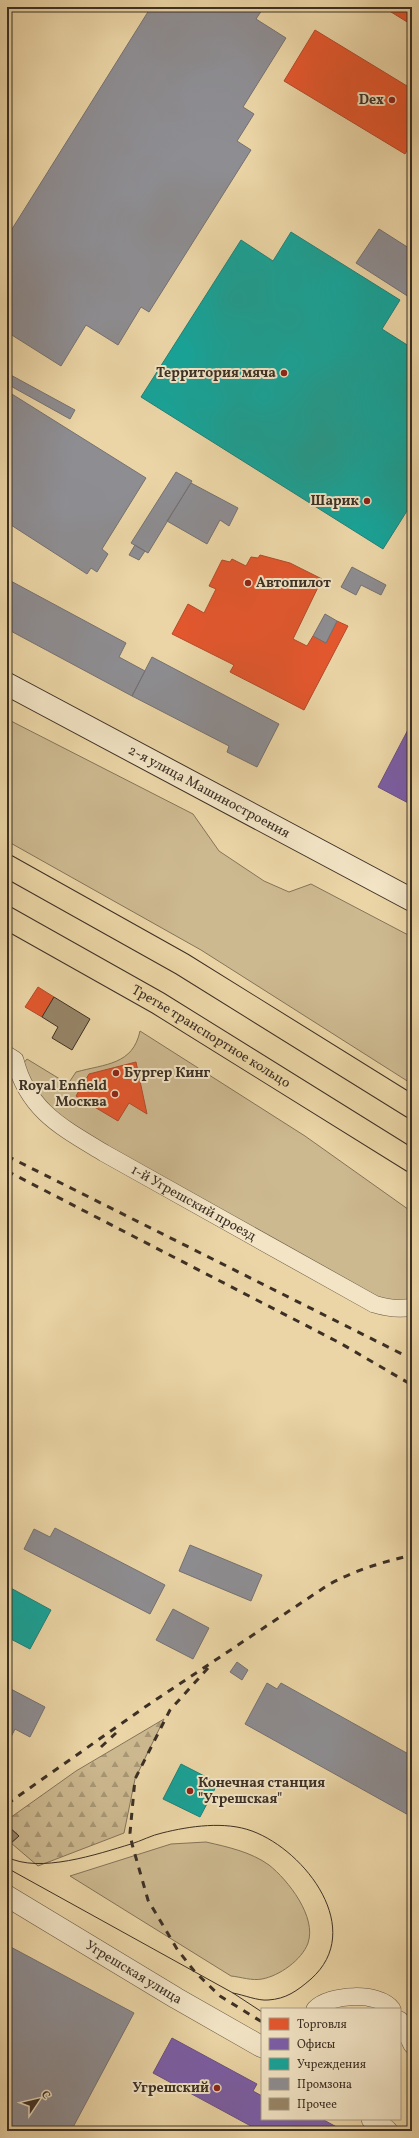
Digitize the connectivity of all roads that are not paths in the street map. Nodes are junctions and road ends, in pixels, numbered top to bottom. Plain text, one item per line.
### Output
1 (7, 684) edge
2 (7, 866) edge
3 (412, 900) edge
4 (7, 918) edge
5 (7, 1055) edge
6 (324, 1105) junction
7 (412, 1107) edge
8 (412, 1161) edge
9 (412, 1176) edge
10 (412, 1307) edge
11 (7, 1896) edge
12 (317, 2006) edge
13 (391, 2008) edge
14 (401, 2022) edge
15 (412, 2045) edge
16 (261, 2046) edge
17 (373, 2120) edge
18 (387, 2131) edge

1 - 3 main road, 2-я улица Машиностроения
2 - 7 main road
4 - 6 main road, Третье транспортное кольцо
5 - 10 street, 1-й Угрешский проезд
6 - 8 main road, Третье транспортное кольцо
6 - 9 main road
11 - 16 street, Угрешская улица
12 - 13 street
14 - 15 street
17 - 18 street

